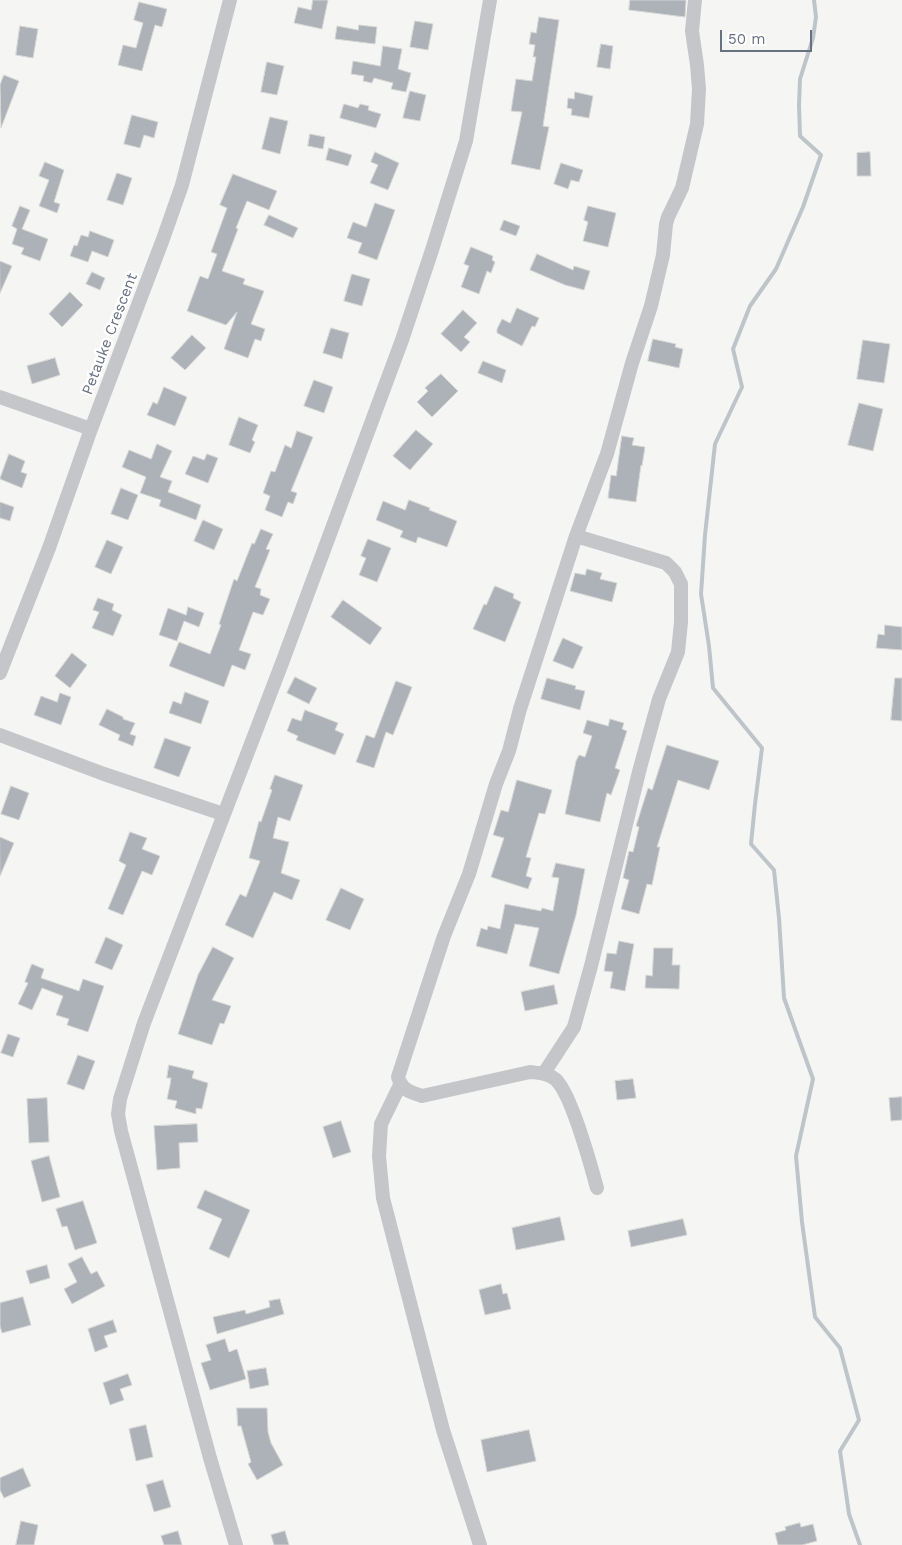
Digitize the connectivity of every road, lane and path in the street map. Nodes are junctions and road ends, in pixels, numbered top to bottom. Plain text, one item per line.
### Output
1 (230, 0) edge
2 (490, 0) edge
3 (695, 0) edge
4 (0, 397) edge
5 (91, 430) junction
6 (576, 536) junction
7 (0, 673) edge
8 (0, 735) edge
9 (223, 814) junction
10 (544, 1073) junction
11 (400, 1085) junction
12 (597, 1188) dead end
13 (236, 1545) edge
14 (480, 1545) edge

1 - 5 street, Petauke Crescent
2 - 9 street
3 - 6 street
4 - 5 street
5 - 7 street, Petauke Crescent
6 - 10 street
6 - 11 street
8 - 9 street
9 - 13 street
10 - 11 street
10 - 12 street
11 - 14 street

